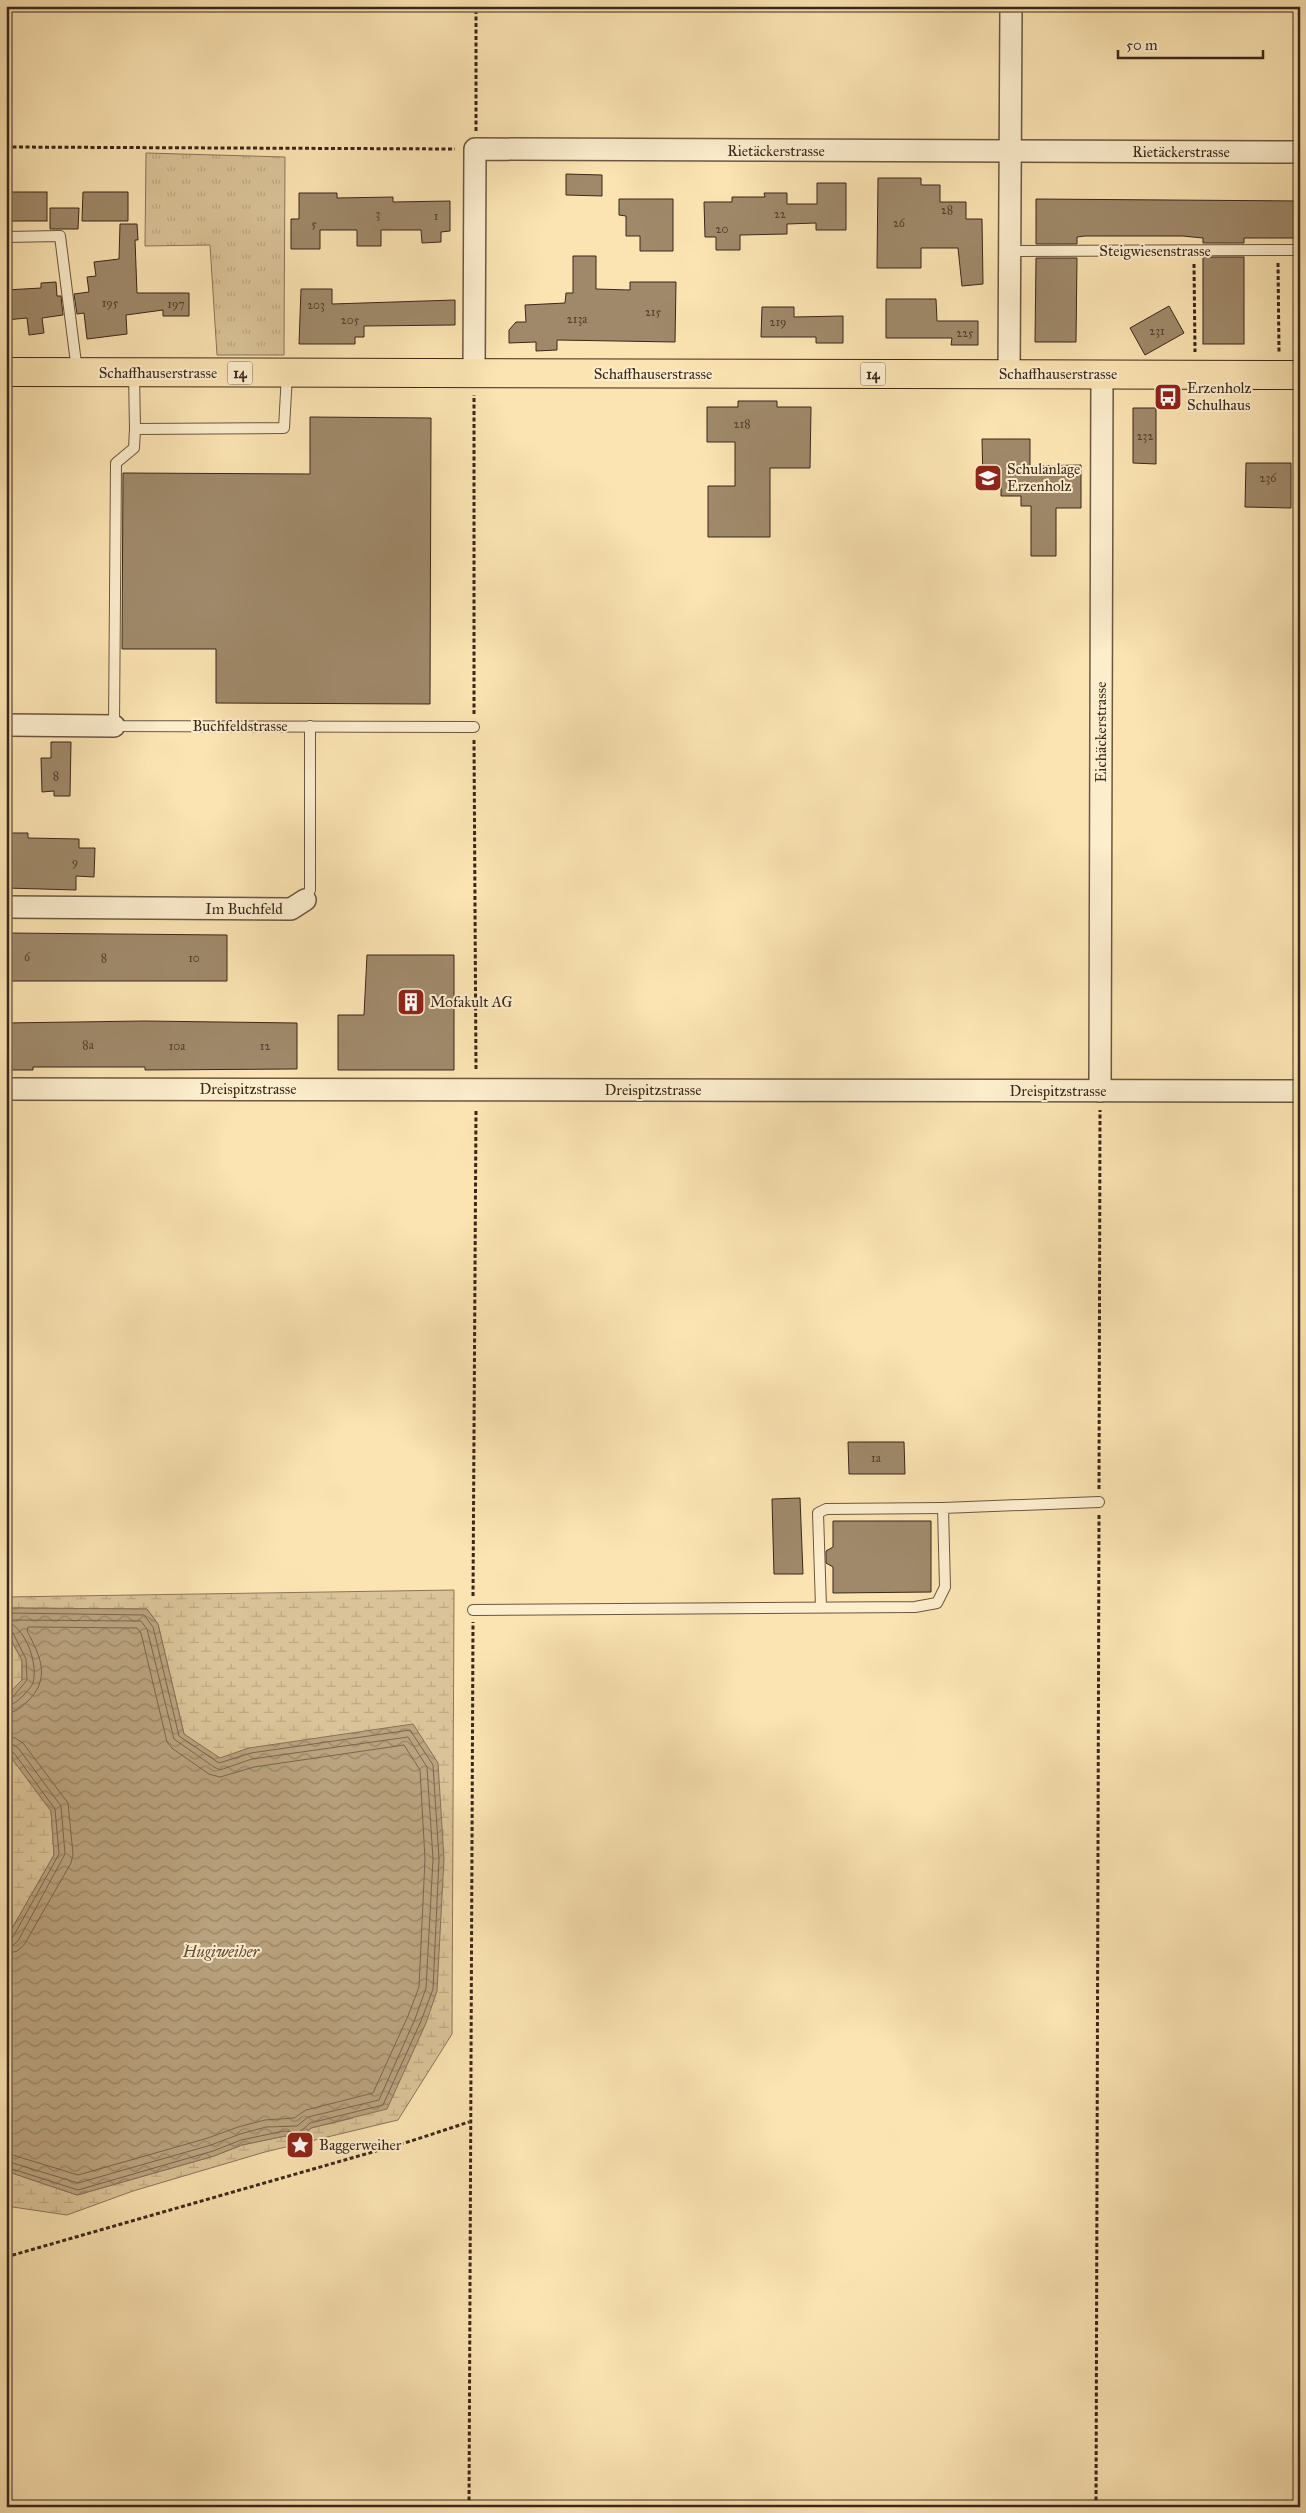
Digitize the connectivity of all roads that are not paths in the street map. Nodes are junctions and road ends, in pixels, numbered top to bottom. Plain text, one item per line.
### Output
1 (1011, 6) edge
2 (1010, 152) junction
3 (1300, 152) edge
4 (6, 237) edge
5 (1300, 250) edge
6 (1010, 251) junction
7 (1289, 368) edge
8 (6, 372) edge
9 (77, 372) junction
10 (134, 373) junction
11 (288, 373) junction
12 (474, 373) junction
13 (1009, 374) junction
14 (1102, 374) junction
15 (135, 429) junction
16 (6, 725) edge
17 (114, 726) junction
18 (310, 726) junction
19 (474, 727) dead end
20 (304, 900) joint
21 (6, 907) edge
22 (6, 1088) edge
23 (1100, 1091) junction
24 (1300, 1091) edge
25 (1100, 1502) road end
26 (943, 1508) junction
27 (820, 1607) junction
28 (473, 1610) dead end

1 - 2 street
2 - 3 street, Rietäckerstrasse
2 - 6 street
2 - 12 street, Rietäckerstrasse
4 - 9 lane
5 - 6 lane, Steigwiesenstrasse
6 - 13 street
7 - 14 main road, Schaffhauserstrasse / 14
8 - 9 main road, Schaffhauserstrasse / 14
9 - 10 main road, Schaffhauserstrasse / 14
10 - 11 main road, Schaffhauserstrasse / 14
10 - 15 lane
11 - 12 main road, Schaffhauserstrasse / 14
11 - 15 lane
12 - 13 main road, Schaffhauserstrasse / 14
13 - 14 main road, Schaffhauserstrasse / 14
14 - 23 street, Eichäckerstrasse
15 - 17 lane
16 - 17 street, Buchfeldstrasse
17 - 18 lane, Buchfeldstrasse
18 - 19 lane, Buchfeldstrasse
18 - 20 lane, Im Buchfeld
20 - 21 street, Im Buchfeld
22 - 23 street, Dreispitzstrasse
23 - 24 street, Dreispitzstrasse
25 - 26 lane
26 - 27 lane
26 - 27 lane
27 - 28 lane

